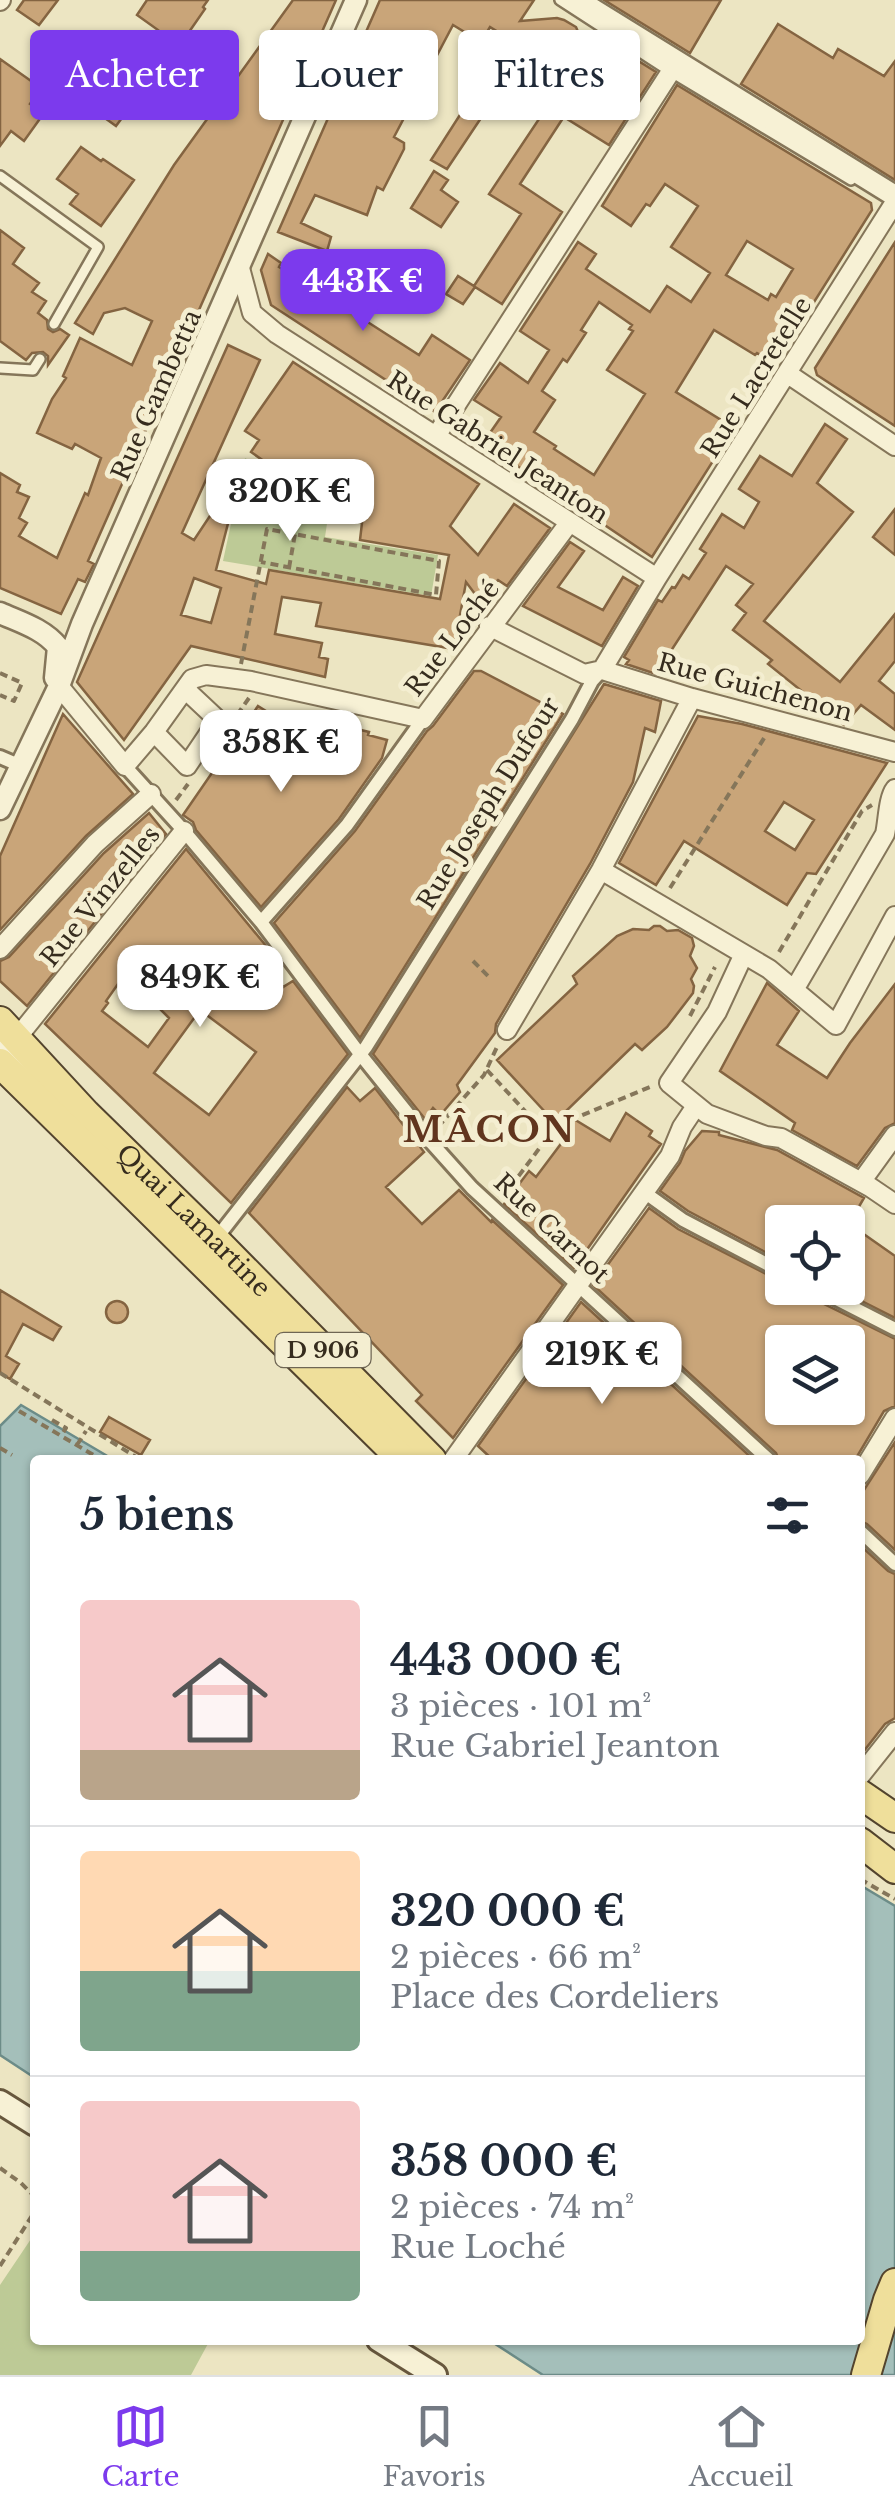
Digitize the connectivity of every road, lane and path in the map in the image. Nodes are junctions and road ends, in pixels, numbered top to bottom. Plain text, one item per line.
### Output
1 (356, 0) edge
2 (560, 0) edge
3 (578, 0) edge
4 (674, 67) junction
5 (0, 176) edge
6 (894, 202) edge
7 (240, 268) junction
8 (54, 324) dead end
9 (40, 359) dead end
10 (0, 368) edge
11 (788, 374) junction
12 (436, 436) junction
13 (895, 446) edge
14 (569, 523) junction
15 (295, 534) junction
16 (261, 562) junction
17 (289, 568) junction
18 (657, 578) junction
19 (0, 612) edge
20 (82, 624) junction
21 (490, 627) junction
22 (40, 631) junction
23 (602, 670) junction
24 (0, 673) edge
25 (245, 679) junction
26 (185, 689) junction
27 (57, 691) junction
28 (0, 695) edge
29 (692, 698) junction
30 (776, 718) junction
31 (423, 720) junction
32 (154, 732) junction
33 (895, 752) edge
34 (0, 757) edge
35 (21, 766) junction
36 (125, 766) junction
37 (893, 792) edge
38 (151, 794) junction
39 (0, 809) edge
40 (184, 831) junction
41 (890, 838) edge
42 (601, 870) junction
43 (660, 906) junction
44 (895, 916) edge
45 (262, 922) junction
46 (0, 949) edge
47 (735, 950) junction
48 (473, 961) dead end
49 (768, 969) junction
50 (488, 976) dead end
51 (794, 990) junction
52 (690, 1014) dead end
53 (507, 1030) dead end
54 (5, 1034) edge
55 (494, 1053) dead end
56 (360, 1054) junction
57 (0, 1063) edge
58 (486, 1070) junction
59 (669, 1083) junction
60 (696, 1106) junction
61 (895, 1134) edge
62 (548, 1136) junction
63 (428, 1138) junction
64 (861, 1182) junction
65 (644, 1192) junction
66 (895, 1204) edge
67 (494, 1208) junction
68 (215, 1240) junction
69 (765, 1263) edge
70 (576, 1285) junction
71 (847, 1305) edge
72 (895, 1330) edge
73 (0, 1373) edge
74 (19, 1411) dead end
75 (895, 1418) edge
76 (52, 1420) dead end
77 (86, 1431) dead end
78 (61, 1436) junction
79 (77, 1446) junction
80 (0, 1448) edge
81 (12, 1454) dead end
82 (93, 1455) edge
83 (133, 1455) edge
84 (397, 1455) edge
85 (427, 1455) edge
86 (456, 1455) edge
87 (763, 1455) edge
88 (865, 1467) edge
89 (865, 1536) edge
90 (895, 1564) edge
91 (895, 1732) edge
92 (865, 1770) edge
93 (865, 1797) edge
94 (895, 1818) edge
95 (865, 1826) edge
96 (865, 1846) edge
97 (895, 1848) edge
98 (895, 1869) edge
99 (865, 1882) edge
100 (895, 1900) edge
101 (0, 2102) edge
102 (30, 2121) edge
103 (0, 2168) edge
104 (30, 2192) edge
105 (30, 2220) edge
106 (0, 2266) edge
107 (895, 2283) edge
108 (387, 2345) edge
109 (435, 2375) edge
110 (866, 2375) edge

1 - 7 street, Rue Gambetta
2 - 4 lane
3 - 4 street
4 - 6 street
4 - 12 street
5 - 8 lane
6 - 11 street, Rue Lacretelle
7 - 12 street, Rue Gabriel Jeanton
7 - 20 street, Rue Gambetta
9 - 10 lane
11 - 13 street
11 - 18 street, Rue Lacretelle
12 - 14 street, Rue Gabriel Jeanton
14 - 18 street, Rue Gabriel Jeanton
14 - 21 street, Rue Loché
15 - 16 path
15 - 17 path
15 - 17 path
16 - 17 path
16 - 25 path
18 - 23 street, Rue Joseph Dufour
19 - 22 street
20 - 22 street
20 - 27 street, Rue Gambetta
21 - 23 street, Rue Guichenon
21 - 31 street, Rue Loché
22 - 27 street
23 - 29 street, Rue Guichenon
23 - 56 street, Rue Joseph Dufour
24 - 28 path
25 - 26 street
25 - 31 street
26 - 32 street
26 - 32 street
27 - 35 street, Rue Gambetta
27 - 36 street, Rue Carnot
29 - 30 street, Rue Guichenon
29 - 42 street
30 - 33 street, Rue Guichenon
30 - 43 path
31 - 45 street, Rue Loché
32 - 36 street
34 - 35 street
35 - 39 street, Rue Gambetta
36 - 38 street, Rue Carnot
37 - 41 street
37 - 49 path
38 - 40 street, Rue Carnot
38 - 46 street
40 - 45 street, Rue Carnot
40 - 54 street, Rue Vinzelles
41 - 51 street
42 - 43 street
42 - 53 street
43 - 47 street
44 - 51 street
45 - 56 street, Rue Carnot
47 - 49 street
47 - 52 path
47 - 59 street
48 - 50 path
49 - 51 street
54 - 68 main road, Quai Lamartine / D 906
55 - 58 path
56 - 63 street, Rue Carnot
56 - 68 street, Rue Joseph Dufour
57 - 84 main road, Quai Lamartine / D 906
58 - 62 path
58 - 63 path
59 - 60 street
59 - 62 path
60 - 64 street
60 - 65 street
61 - 64 street
62 - 67 path
63 - 67 street, Rue Carnot
64 - 66 street
65 - 69 street
65 - 70 street
67 - 70 street, Rue Carnot
68 - 85 main road, Quai Lamartine / D 906
70 - 86 street
70 - 87 street, Rue Carnot
71 - 72 street
73 - 83 path
74 - 78 path
75 - 88 street
76 - 78 path
77 - 79 path
78 - 79 path
79 - 82 path
80 - 81 path
89 - 90 street
91 - 92 street
93 - 94 main road
95 - 97 main road
96 - 98 main road
99 - 100 path
101 - 102 main road
103 - 104 path
105 - 106 path
107 - 110 main road
108 - 109 main road

